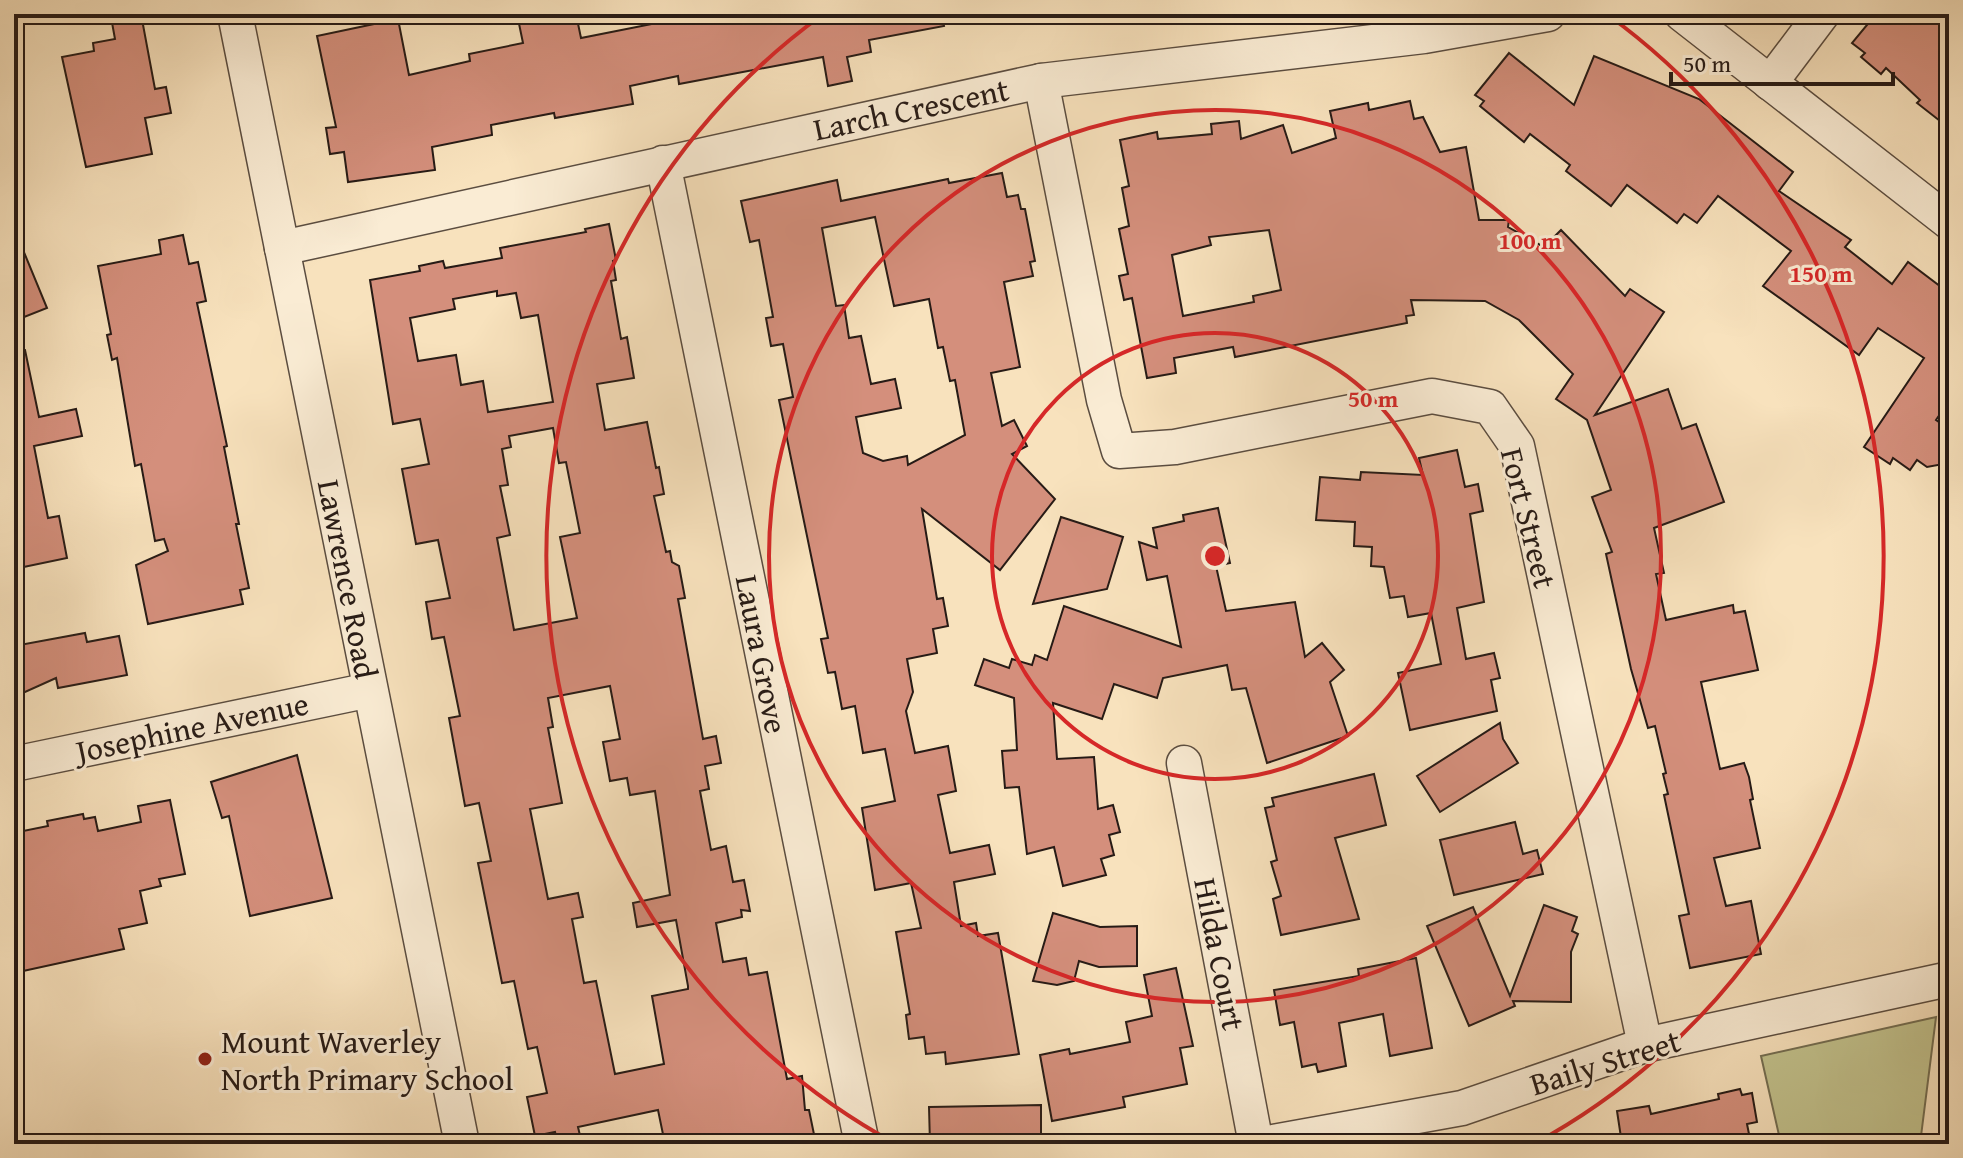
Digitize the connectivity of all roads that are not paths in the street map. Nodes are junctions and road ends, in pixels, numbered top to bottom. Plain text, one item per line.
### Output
1 (235, 14) edge
2 (1548, 14) edge
3 (1682, 14) edge
4 (1822, 14) edge
5 (1041, 81) junction
6 (1770, 83) junction
7 (663, 163) junction
8 (1949, 222) edge
9 (282, 248) junction
10 (370, 690) junction
11 (1184, 763) dead end
12 (14, 764) edge
13 (1949, 979) edge
14 (1645, 1045) junction
15 (462, 1144) edge
16 (862, 1144) edge
17 (1259, 1144) edge

1 - 9 street, Lawrence Road
2 - 5 street, Larch Crescent
3 - 6 street
4 - 6 street
5 - 7 street, Larch Crescent
5 - 14 street, Fort Street
6 - 8 street
7 - 9 street, Larch Crescent
7 - 16 street, Laura Grove
9 - 10 street, Lawrence Road
10 - 12 street, Josephine Avenue
10 - 15 street, Lawrence Road
11 - 17 street, Hilda Court
13 - 14 street, Baily Street
14 - 17 street, Baily Street

